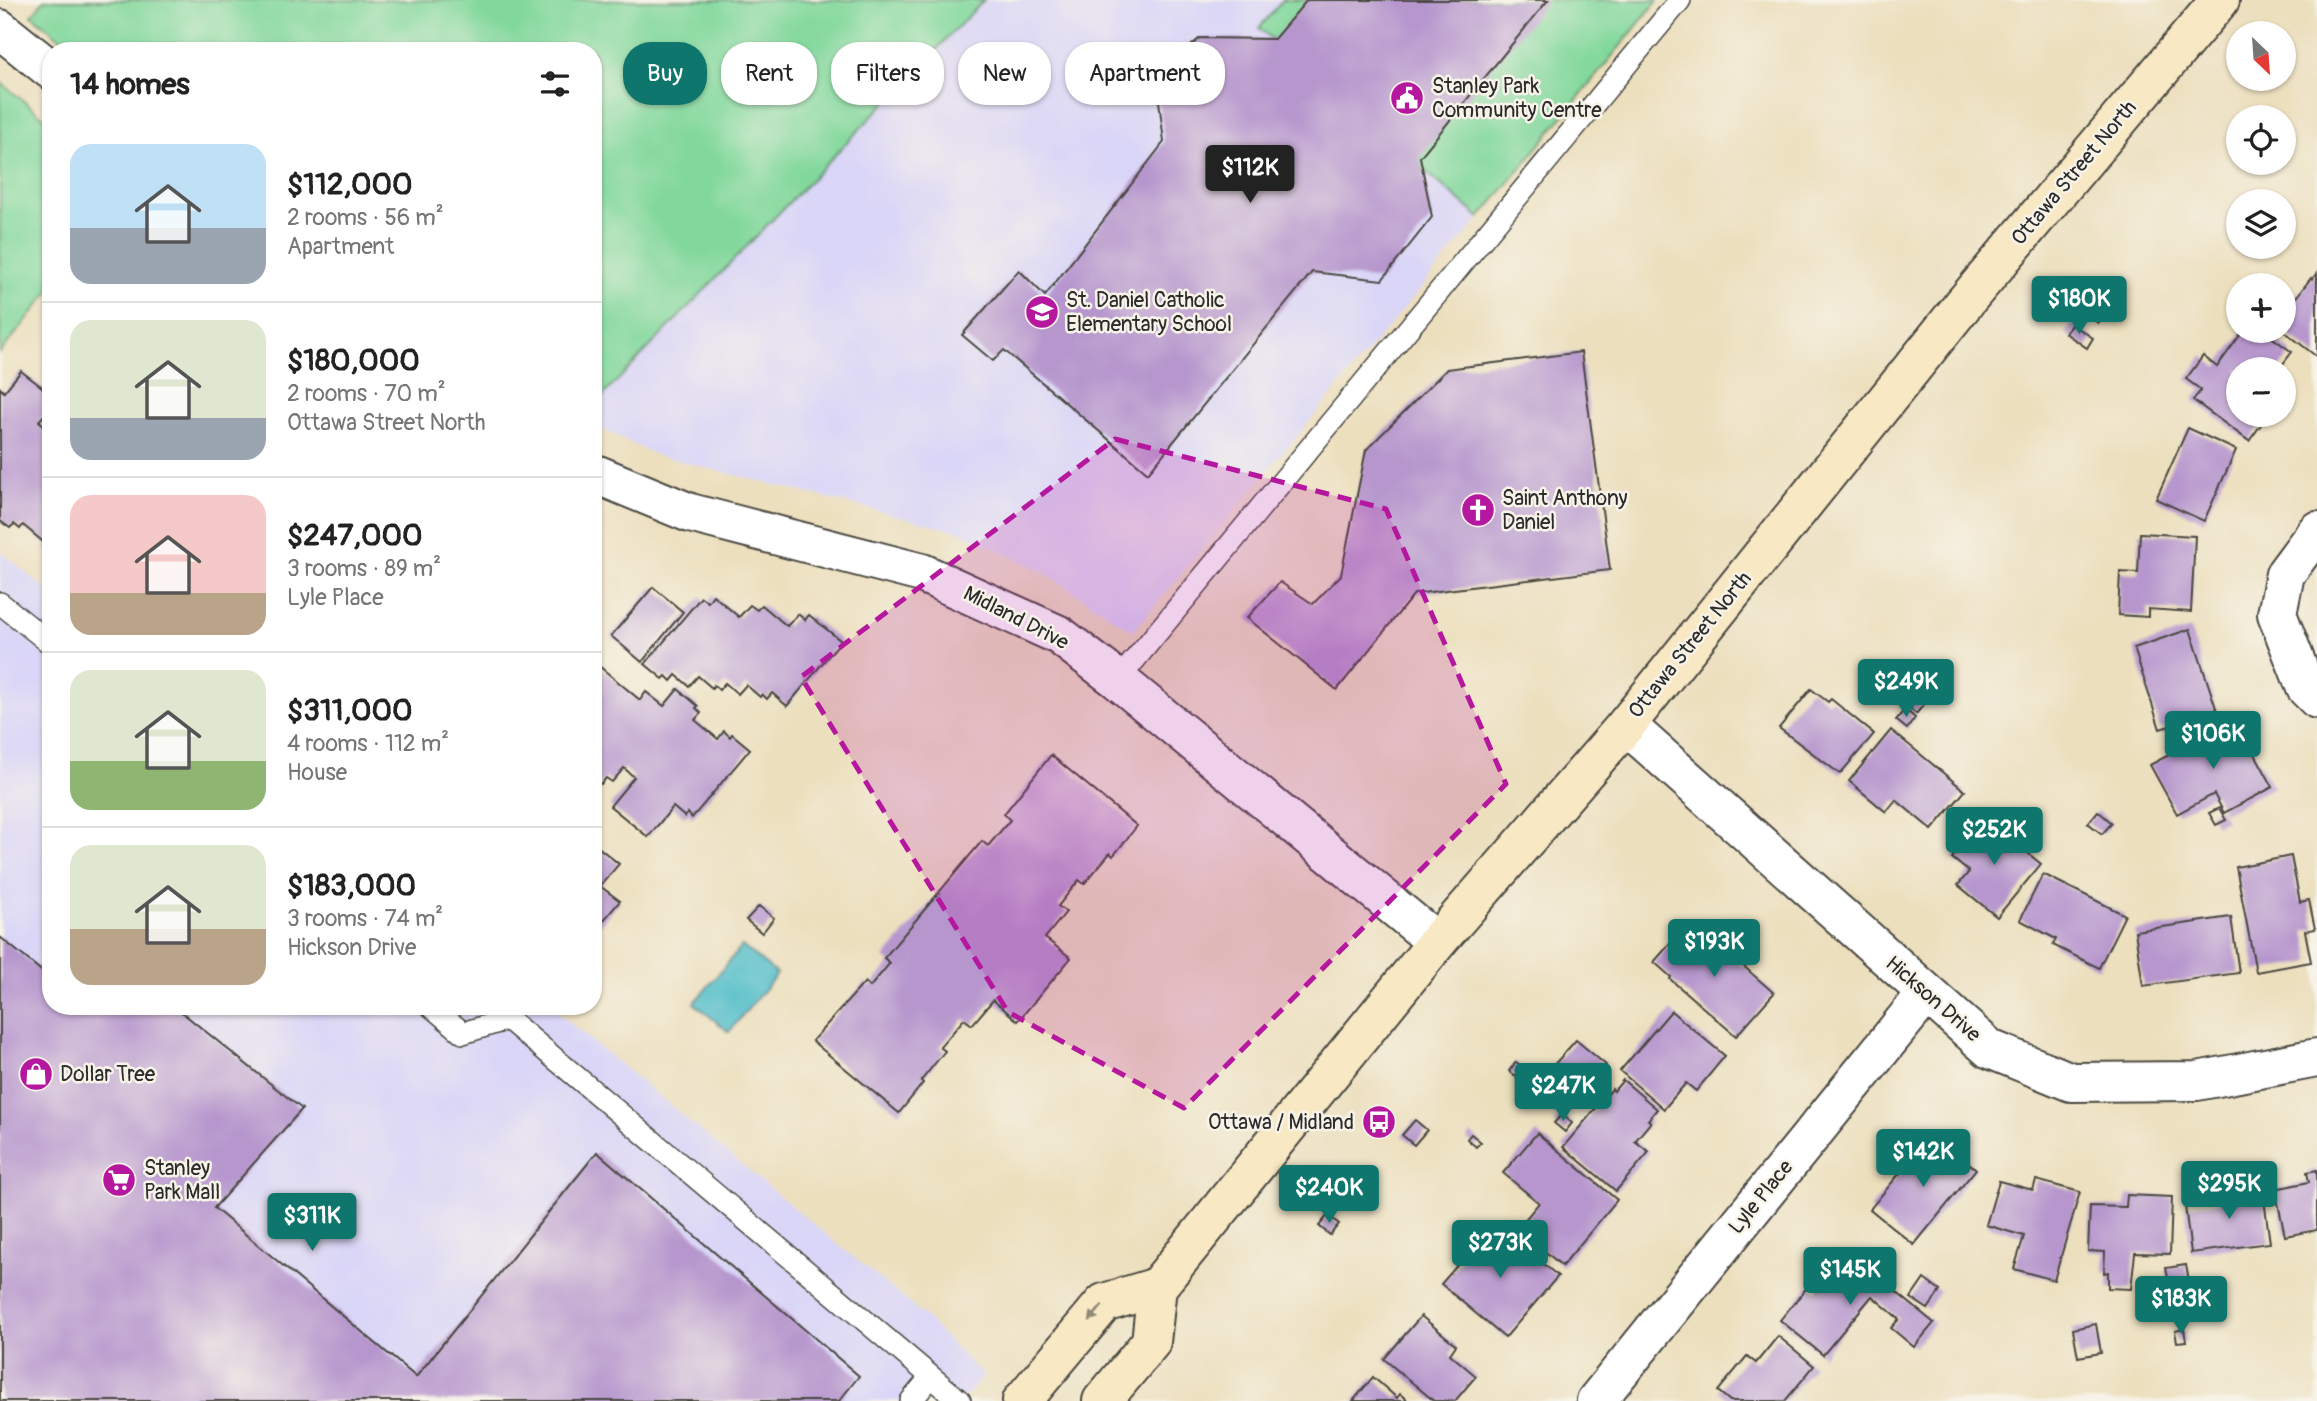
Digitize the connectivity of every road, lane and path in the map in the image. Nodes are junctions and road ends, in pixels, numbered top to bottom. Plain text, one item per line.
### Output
1 (1680, 0) edge
2 (2220, 0) edge
3 (0, 29) edge
4 (42, 63) edge
5 (602, 478) edge
6 (2317, 531) edge
7 (0, 603) edge
8 (42, 637) edge
9 (1118, 680) junction
10 (2317, 699) edge
11 (1626, 725) junction
12 (1437, 942) junction
13 (1926, 994) junction
14 (442, 1015) edge
15 (2317, 1058) edge
16 (1157, 1287) junction
17 (930, 1378) junction
18 (911, 1401) edge
19 (960, 1401) edge
20 (1023, 1401) edge
21 (1102, 1401) edge
22 (1596, 1401) edge

1 - 9 lane
2 - 11 main road, Ottawa Street North
3 - 4 street
5 - 9 street, Midland Drive
6 - 10 street
7 - 8 lane
9 - 12 street, Midland Drive
11 - 12 main road, Ottawa Street North
11 - 13 street, Hickson Drive
12 - 16 main road, Ottawa Street North
13 - 15 street, Hickson Drive
13 - 22 street, Lyle Place
14 - 17 lane
16 -> 20 main road
16 - 21 main road
17 - 18 lane
17 - 19 lane

